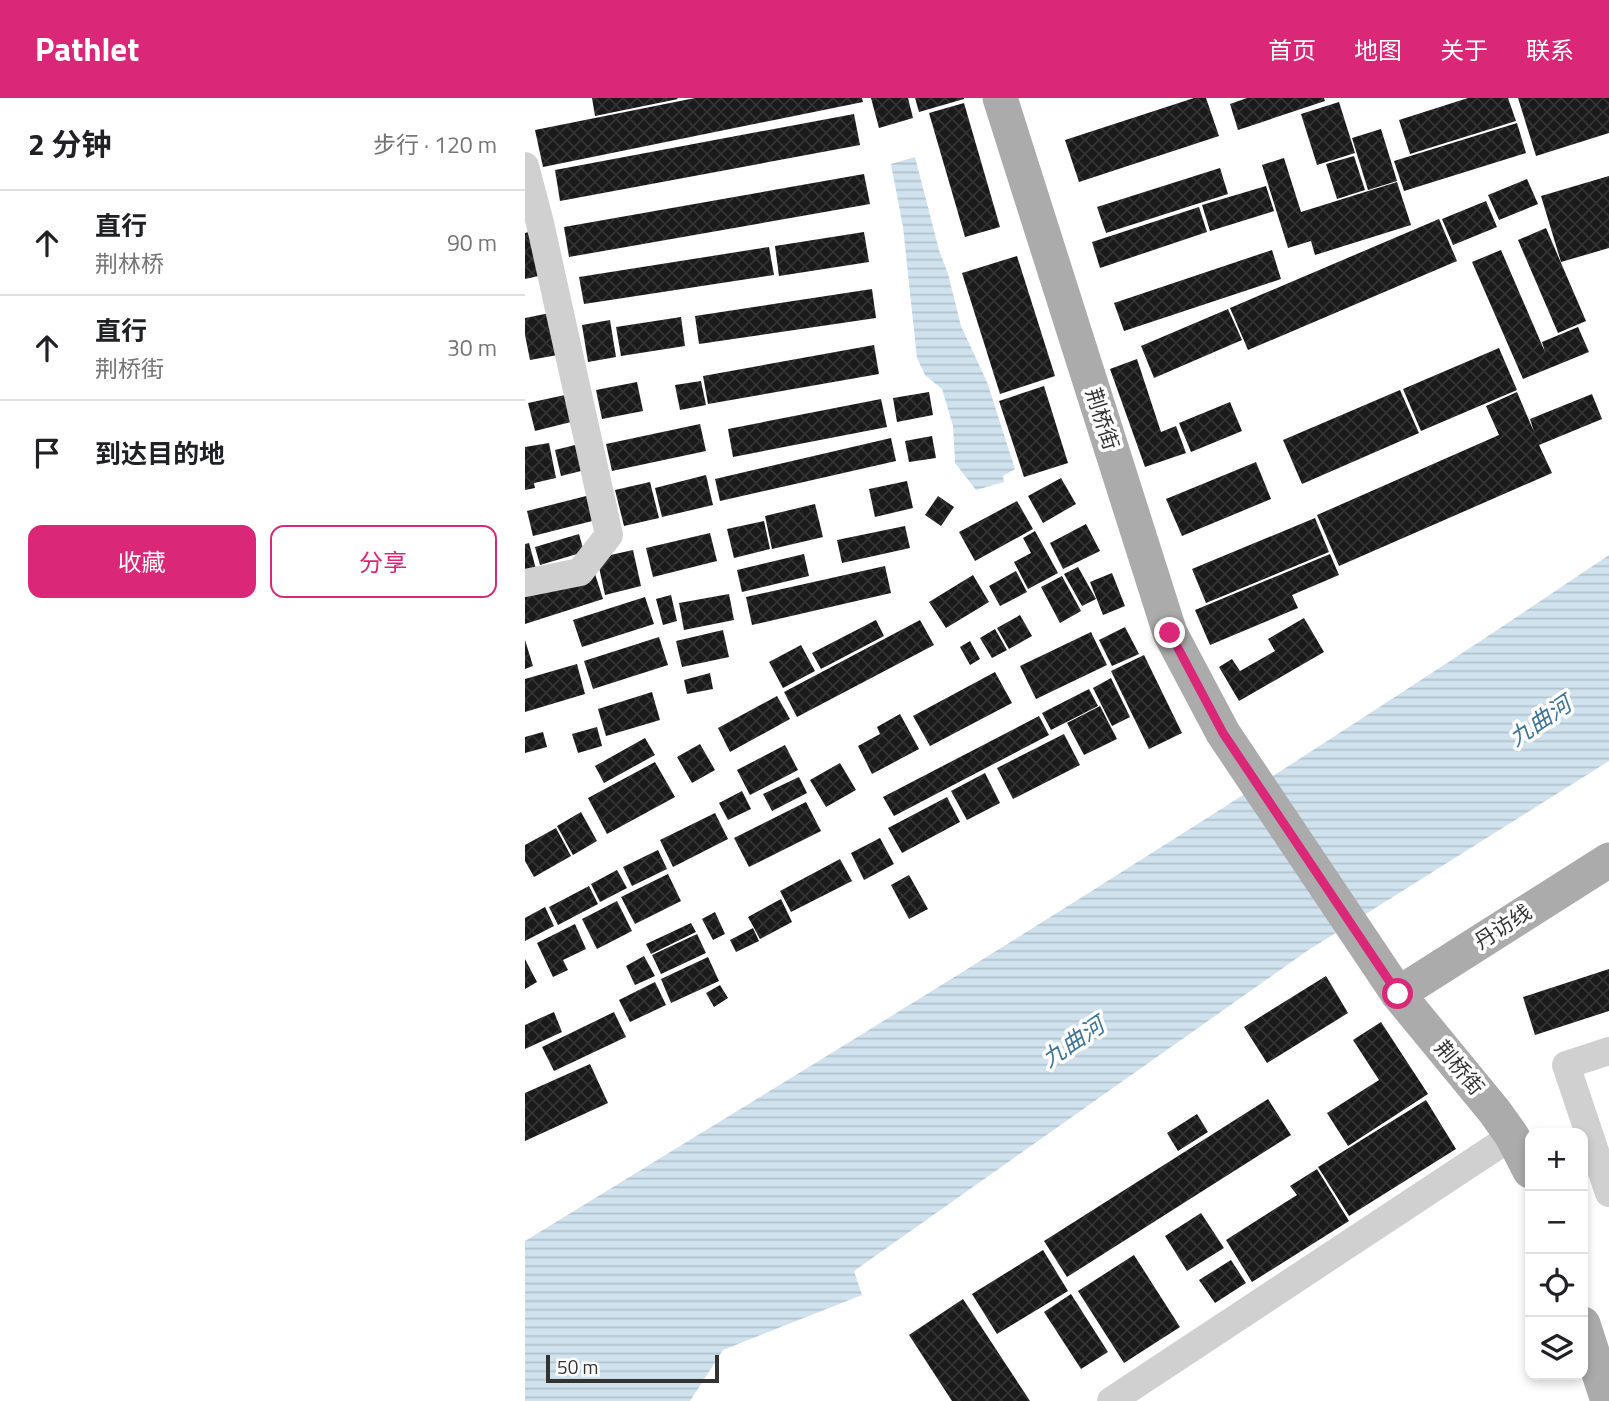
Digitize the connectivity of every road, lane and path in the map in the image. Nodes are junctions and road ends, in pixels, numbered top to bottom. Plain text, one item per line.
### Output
1 (1000, 98) edge
2 (525, 166) edge
3 (525, 583) edge
4 (1609, 860) edge
5 (1390, 981) junction
6 (1609, 1051) edge
7 (1511, 1136) junction
8 (1525, 1162) edge
9 (1609, 1193) edge
10 (1588, 1339) edge
11 (1111, 1401) edge
12 (1608, 1401) edge

1 - 5 main road, 荆桥街
2 - 3 street
4 - 5 main road, 丹访线
5 - 7 main road, 荆桥街
6 - 9 street
7 - 8 main road, 荆桥街
7 - 11 street
10 - 12 main road

